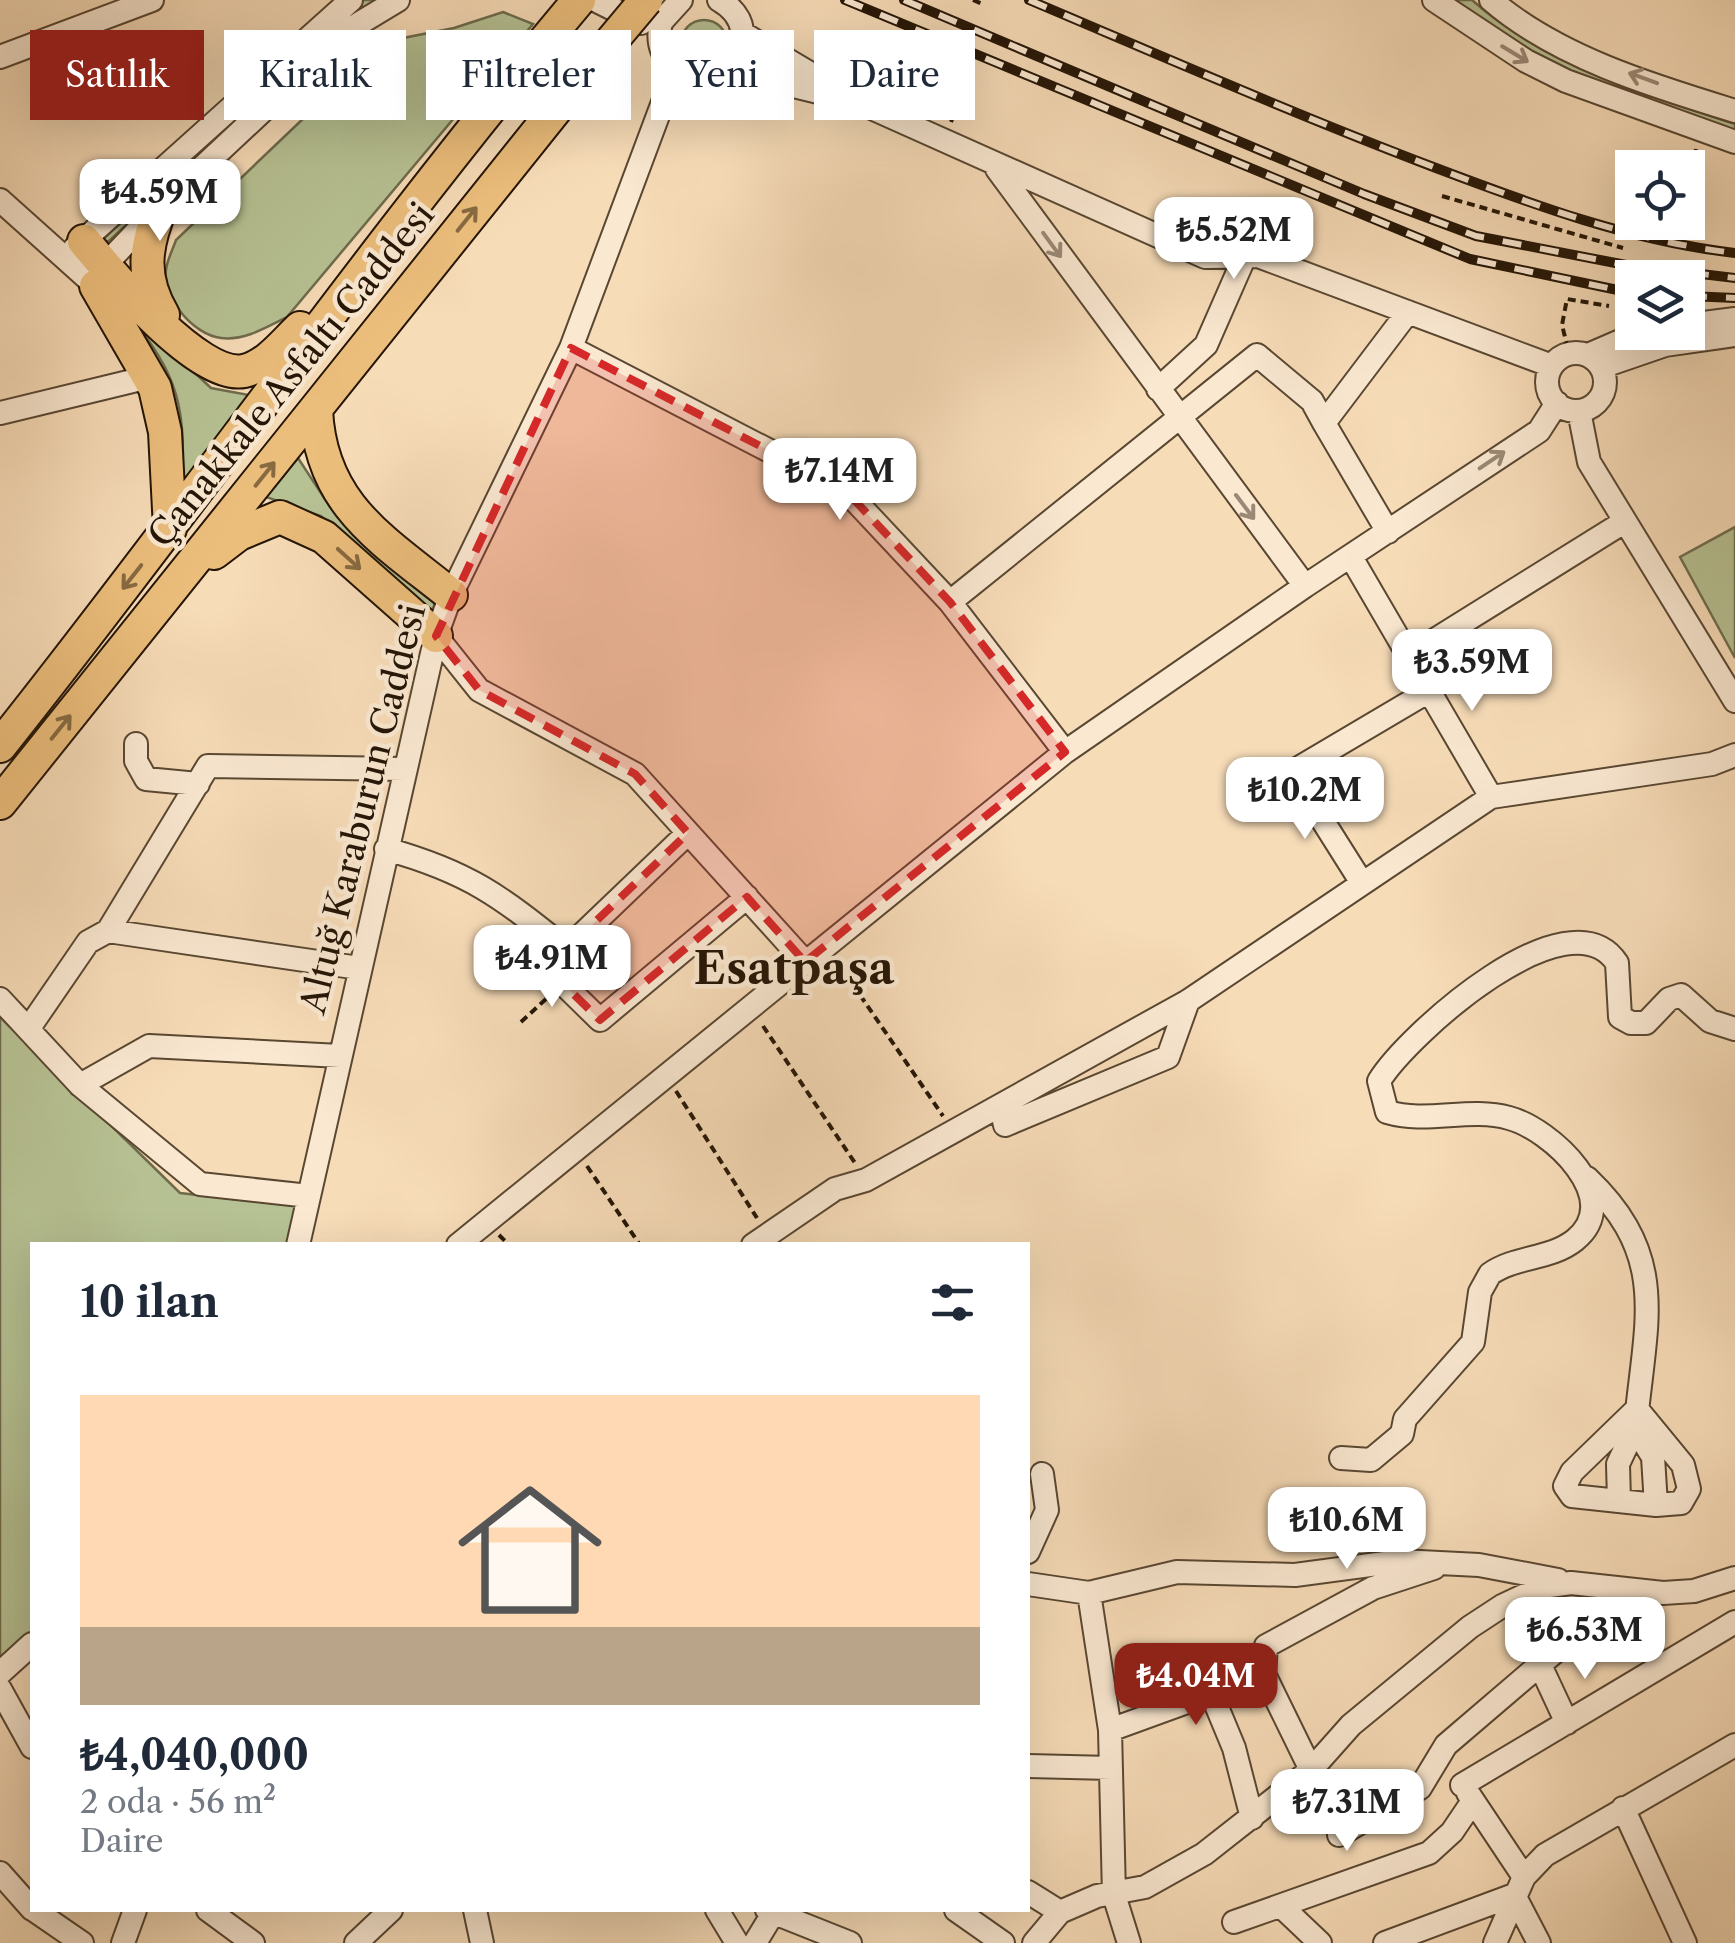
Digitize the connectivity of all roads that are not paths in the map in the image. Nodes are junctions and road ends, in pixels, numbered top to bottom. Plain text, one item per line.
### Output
1 (152, 0) edge
2 (352, 0) edge
3 (398, 0) edge
4 (579, 0) edge
5 (594, 0) edge
6 (646, 0) edge
7 (682, 0) edge
8 (718, 0) edge
9 (1434, 0) edge
10 (1491, 0) edge
11 (651, 30) edge
12 (661, 30) edge
13 (741, 30) edge
14 (0, 57) edge
15 (1735, 111) edge
16 (656, 120) edge
17 (900, 120) edge
18 (1735, 142) edge
19 (994, 166) junction
20 (0, 200) edge
21 (162, 205) junction
22 (1246, 256) junction
23 (87, 262) junction
24 (361, 270) junction
25 (1408, 312) junction
26 (1735, 319) edge
27 (1705, 323) edge
28 (173, 332) junction
29 (1735, 335) edge
30 (1615, 345) edge
31 (1735, 346) edge
32 (571, 348) junction
33 (1583, 365) junction
34 (149, 377) junction
35 (1158, 389) junction
36 (1568, 407) junction
37 (316, 410) junction
38 (0, 413) edge
39 (1180, 420) junction
40 (1324, 423) junction
41 (1624, 522) junction
42 (170, 529) junction
43 (1388, 532) junction
44 (1351, 557) junction
45 (178, 580) junction
46 (1305, 586) junction
47 (451, 595) junction
48 (950, 602) junction
49 (436, 636) junction
50 (1408, 656) junction
51 (1429, 691) junction
52 (1735, 702) edge
53 (1, 741) edge
54 (136, 744) dead end
55 (1066, 752) junction
56 (1735, 755) edge
57 (403, 769) junction
58 (198, 784) junction
59 (1491, 798) junction
60 (0, 803) edge
61 (688, 833) junction
62 (386, 849) junction
63 (1362, 883) junction
64 (746, 898) junction
65 (108, 931) junction
66 (566, 949) junction
67 (805, 962) junction
68 (359, 968) junction
69 (0, 1000) edge
70 (1188, 1002) junction
71 (29, 1028) junction
72 (1735, 1029) edge
73 (340, 1056) junction
74 (80, 1085) junction
75 (1001, 1108) junction
76 (1584, 1175) junction
77 (309, 1196) junction
78 (760, 1240) edge
79 (299, 1242) edge
80 (462, 1242) edge
81 (1636, 1418) junction
82 (1341, 1458) dead end
83 (1042, 1474) dead end
84 (1619, 1501) junction
85 (1030, 1548) edge
86 (1453, 1565) junction
87 (1735, 1578) edge
88 (1571, 1583) junction
89 (1030, 1584) edge
90 (1626, 1591) junction
91 (1090, 1593) junction
92 (1735, 1622) edge
93 (30, 1646) edge
94 (1540, 1665) junction
95 (0, 1673) edge
96 (1264, 1674) junction
97 (0, 1688) edge
98 (1212, 1695) junction
99 (1567, 1722) junction
100 (1110, 1730) junction
101 (30, 1744) edge
102 (1733, 1753) edge
103 (1436, 1763) junction
104 (1030, 1766) edge
105 (1111, 1768) junction
106 (1311, 1770) junction
107 (1468, 1793) junction
108 (1623, 1808) junction
109 (1252, 1818) junction
110 (1338, 1835) dead end
111 (0, 1874) edge
112 (1519, 1886) junction
113 (1030, 1893) edge
114 (1114, 1894) junction
115 (30, 1906) edge
116 (1280, 1906) junction
117 (37, 1912) edge
118 (134, 1912) edge
119 (211, 1912) edge
120 (389, 1912) edge
121 (475, 1912) edge
122 (718, 1912) edge
123 (771, 1912) edge
124 (774, 1912) edge
125 (959, 1912) edge
126 (1060, 1912) junction
127 (1234, 1922) dead end
128 (82, 1943) edge
129 (123, 1943) edge
130 (253, 1943) edge
131 (356, 1943) edge
132 (482, 1943) edge
133 (737, 1943) edge
134 (755, 1943) edge
135 (850, 1943) edge
136 (1002, 1943) edge
137 (1034, 1943) edge
138 (1129, 1943) edge
139 (1320, 1943) edge
140 (1385, 1943) edge
141 (1496, 1943) edge
142 (1539, 1943) edge
143 (1685, 1943) edge

1 - 14 street
2 - 23 street
3 - 21 street
4 - 24 highway, Çanakkale Asfaltı Caddesi
5 - 11 street
37 -> 6 highway, Çanakkale Asfaltı Caddesi, bridge
7 - 12 street
8 - 13 street
9 -> 18 street
15 -> 10 street
16 - 32 street, Altuğ Karaburun Caddesi
17 - 19 street
19 - 22 street
19 -> 35 street
20 - 23 street
21 - 23 street
21 - 28 highway
22 - 25 street
22 - 35 street
23 - 28 highway
23 - 34 highway
24 - 28 highway
24 - 42 highway, Çanakkale Asfaltı Caddesi
25 - 33 street
25 - 40 street
26 - 27 street
29 - 33 street
30 - 33 street
31 - 33 street
32 - 47 street, Altuğ Karaburun Caddesi
32 - 48 street
33 - 36 street
33 - 36 street
34 - 38 street
34 - 42 highway
35 - 39 street
36 - 41 street
43 -> 36 street
45 -> 37 highway, Çanakkale Asfaltı Caddesi
37 - 47 highway
39 - 40 street
39 -> 46 street
39 - 48 street
40 - 43 street
41 - 50 street
41 - 52 street
42 -> 53 highway, Çanakkale Asfaltı Caddesi
43 - 44 street
44 - 46 street
44 - 50 street
45 -> 49 highway
60 -> 45 highway, Çanakkale Asfaltı Caddesi
46 - 55 street
47 - 49 street, Altuğ Karaburun Caddesi
48 - 55 street
49 - 57 street, Altuğ Karaburun Caddesi
49 - 61 street
50 - 51 street
51 - 59 street
51 - 63 street
54 - 58 street
55 - 67 street
56 - 59 street
57 - 58 street
57 - 62 street, Altuğ Karaburun Caddesi
58 - 65 street
59 - 63 street
61 - 64 street
61 - 66 street
62 - 66 street
62 - 68 street, Altuğ Karaburun Caddesi
63 - 70 street
64 - 66 street
64 - 67 street
65 - 68 street
65 - 71 street
67 - 80 street
68 - 73 street, Altuğ Karaburun Caddesi
69 - 71 street
70 - 75 street
70 - 75 street
71 - 74 street
72 - 76 street
73 - 74 street
73 - 77 street, Altuğ Karaburun Caddesi
74 - 77 street
75 - 78 street
76 - 81 street
76 - 82 street
77 - 79 street, Altuğ Karaburun Caddesi
81 - 84 street
81 - 84 street
81 - 84 street
83 - 85 street
86 - 88 street
86 - 91 street
86 - 96 street
87 - 90 street
88 - 90 street
88 - 106 street
89 - 91 street
90 - 94 street
91 - 100 street
92 - 99 street
93 - 95 street
94 - 99 street
94 - 103 street
96 - 98 street
96 - 106 street
97 - 101 street
98 - 100 street
98 - 109 street
99 - 107 street
100 - 105 street
102 - 108 street
103 - 107 street
103 - 110 street
104 - 105 street
105 - 114 street
106 - 109 street
107 - 112 street
107 - 116 street
108 - 112 street
108 - 143 street
109 - 114 street
111 - 115 street
112 - 140 street
112 - 141 street
112 - 142 street
113 - 126 street
114 - 126 street
114 - 138 street
116 - 127 street
116 - 139 street
117 - 128 street
118 - 129 street
119 - 130 street
120 - 131 street
121 - 132 street
122 - 133 street
123 - 134 street
124 - 135 street
125 - 136 street
126 - 137 street

